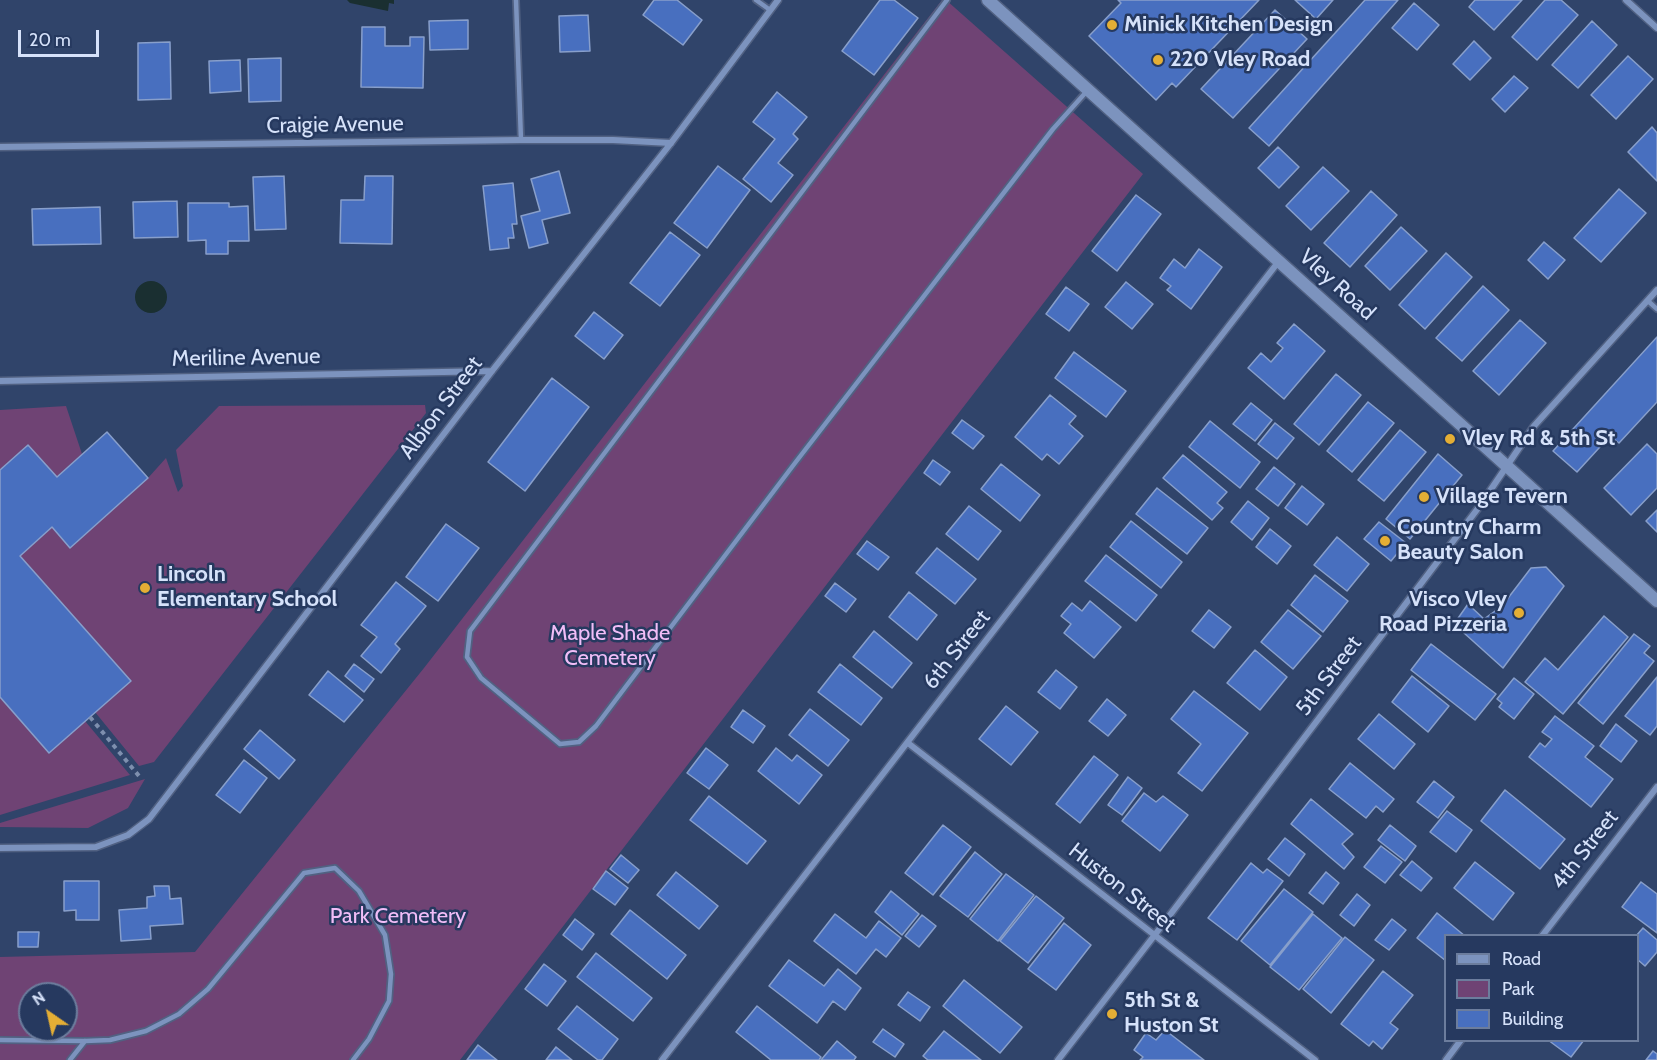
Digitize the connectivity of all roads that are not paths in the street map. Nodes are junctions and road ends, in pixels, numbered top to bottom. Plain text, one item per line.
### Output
1 (516, 0) edge
2 (756, 0) edge
3 (778, 0) edge
4 (947, 0) edge
5 (988, 0) edge
6 (1626, 0) edge
7 (770, 10) junction
8 (1657, 28) edge
9 (1087, 91) junction
10 (521, 141) junction
11 (671, 143) junction
12 (0, 147) edge
13 (1279, 261) junction
14 (1657, 290) edge
15 (1648, 301) junction
16 (1657, 309) edge
17 (492, 371) junction
18 (0, 381) edge
19 (1506, 467) junction
20 (1657, 601) edge
21 (908, 743) junction
22 (1657, 787) edge
23 (0, 848) edge
24 (1544, 934) edge
25 (1154, 936) junction
26 (0, 1040) edge
27 (85, 1041) junction
28 (1460, 1042) edge
29 (70, 1060) edge
30 (353, 1060) edge
31 (662, 1060) edge
32 (1058, 1060) edge
33 (1316, 1060) edge
34 (1446, 1060) edge

1 - 10 lane
2 - 7 lane
3 - 7 street, Albion Street
4 - 9 lane
5 - 9 street, Vley Road
6 - 8 street
7 - 11 street, Albion Street
9 - 13 street, Vley Road
10 - 11 street, Craigie Avenue
10 - 12 street, Craigie Avenue
11 - 17 street, Albion Street
13 - 19 street, Vley Road
13 - 21 street, 6th Street
14 - 15 street, 5th Street
15 - 16 lane
15 - 19 street, 5th Street
17 - 18 street, Meriline Avenue
17 - 23 street, Albion Street
19 - 20 street, Vley Road
19 - 25 street, 5th Street
21 - 25 street, Huston Street
21 - 31 street, 6th Street
22 - 24 street, 4th Street
25 - 32 street, 5th Street
25 - 33 street, Huston Street
26 - 27 lane
27 - 29 lane
27 - 30 lane
28 - 34 street

